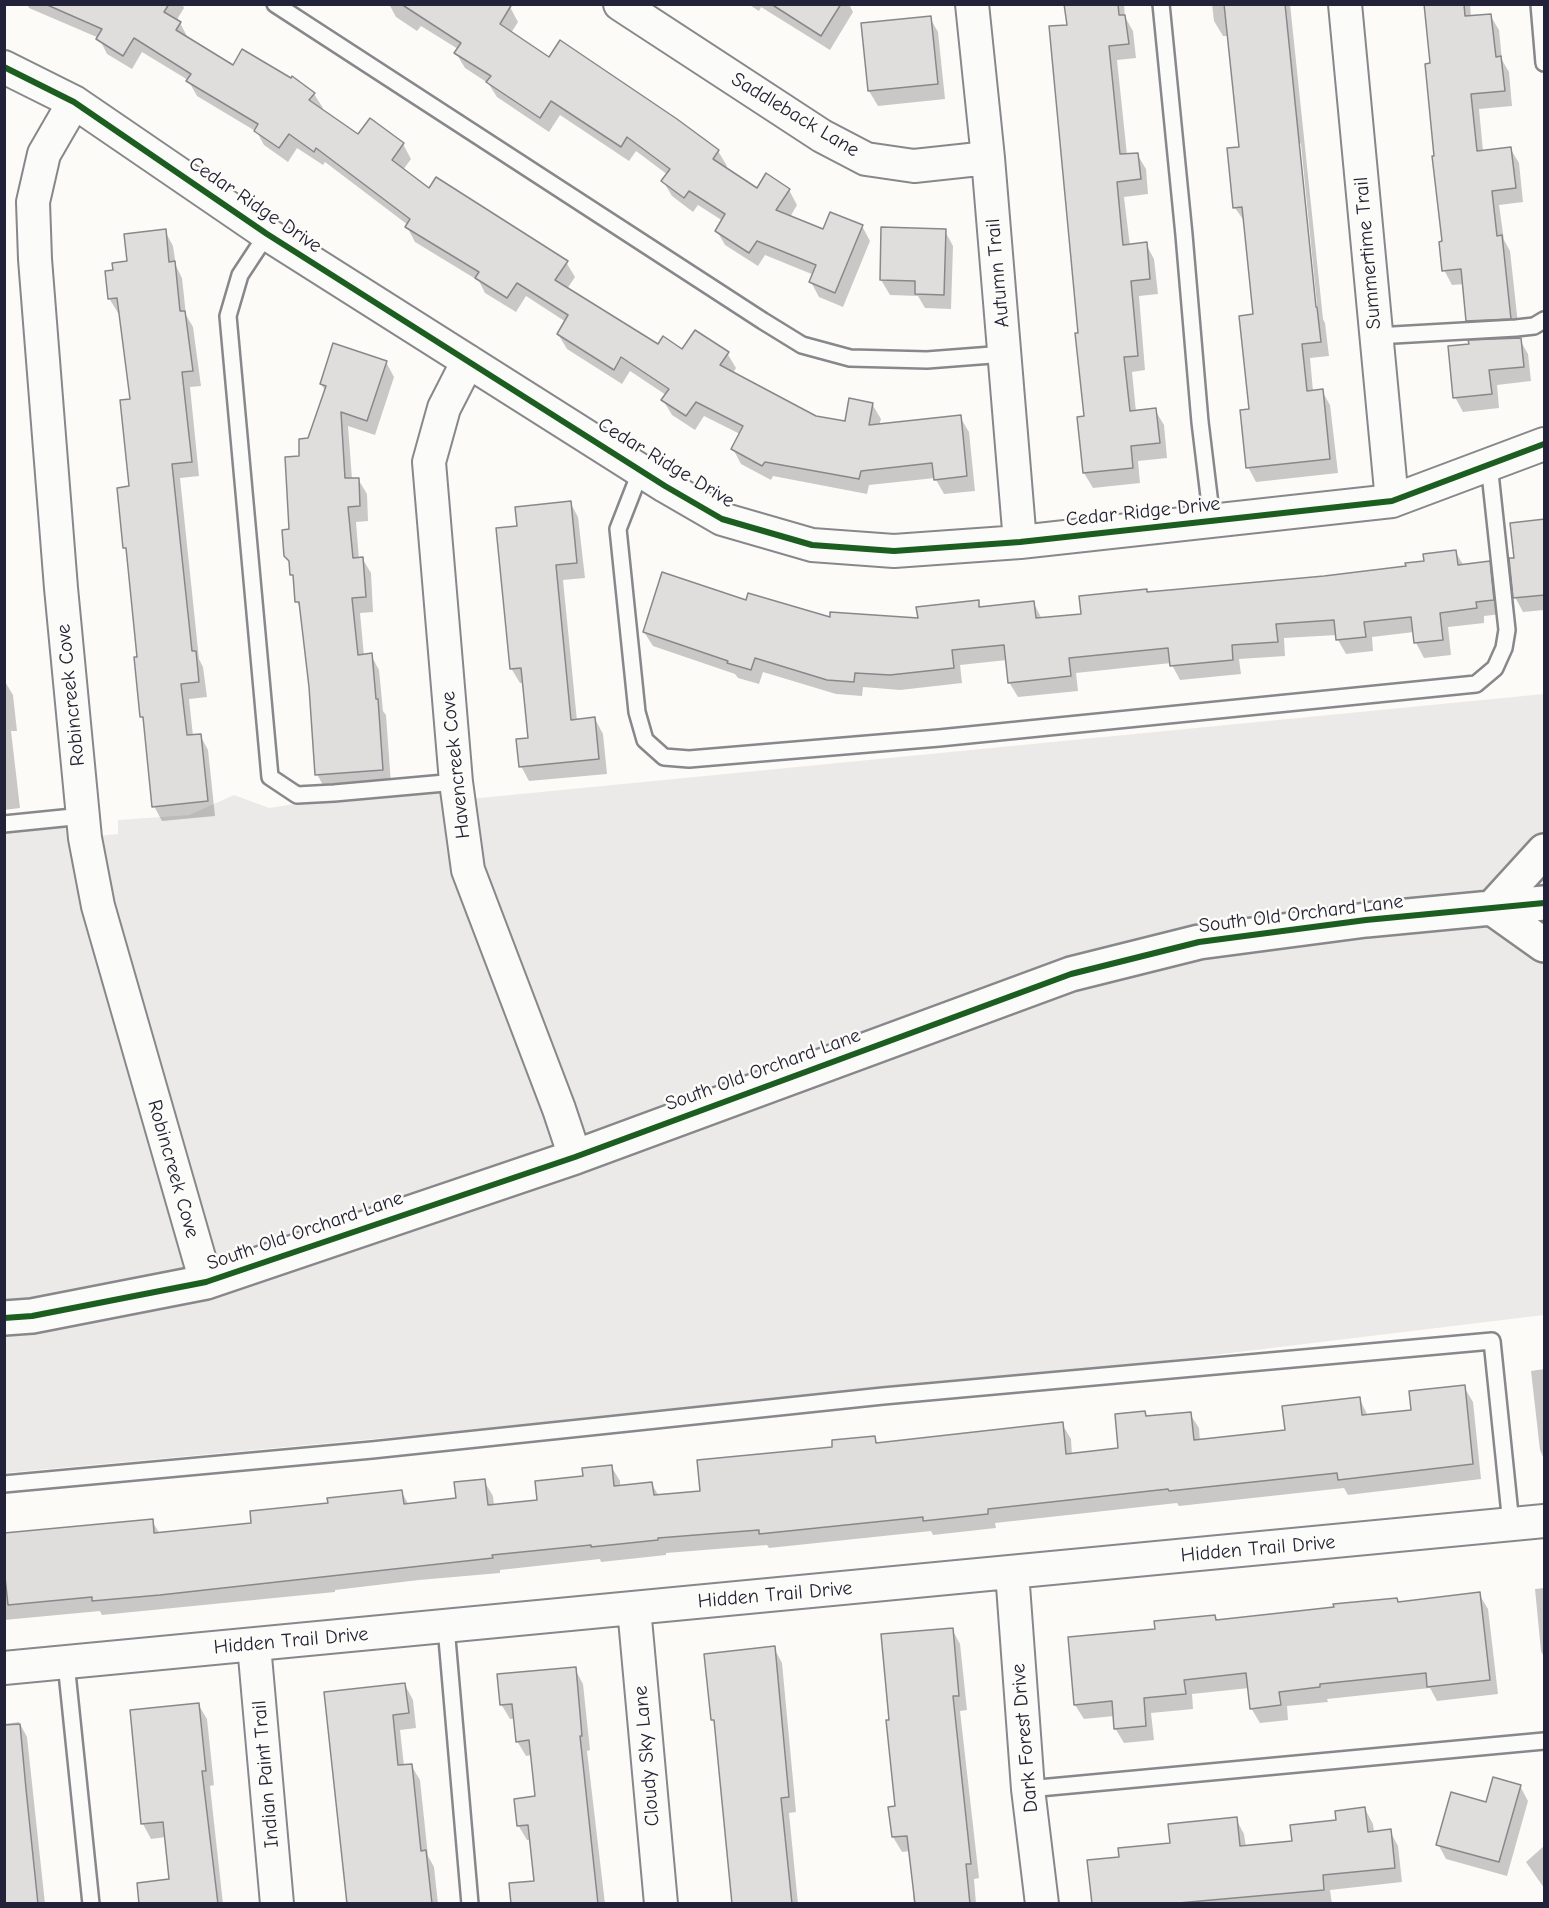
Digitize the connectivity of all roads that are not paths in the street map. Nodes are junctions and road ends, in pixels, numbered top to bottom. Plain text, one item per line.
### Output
1 (275, 4) edge
2 (620, 4) edge
3 (972, 4) edge
4 (1161, 4) edge
5 (1345, 4) edge
6 (1539, 4) edge
7 (1545, 63) edge
8 (4, 67) edge
9 (74, 102) junction
10 (988, 158) junction
11 (267, 234) junction
12 (1545, 320) edge
13 (1376, 336) junction
14 (1005, 354) junction
15 (468, 361) junction
16 (1545, 444) edge
17 (1489, 464) junction
18 (641, 470) junction
19 (1392, 501) junction
20 (1212, 521) junction
21 (1020, 542) junction
22 (456, 782) junction
23 (83, 816) junction
24 (4, 824) edge
25 (1545, 851) edge
26 (1545, 903) edge
27 (1492, 908) junction
28 (1545, 945) edge
29 (575, 1158) junction
30 (206, 1282) junction
31 (4, 1318) edge
32 (4, 1484) edge
33 (1545, 1521) edge
34 (1511, 1524) junction
35 (1012, 1572) junction
36 (634, 1608) junction
37 (446, 1626) junction
38 (254, 1645) junction
39 (66, 1662) junction
40 (4, 1668) edge
41 (1545, 1742) edge
42 (1028, 1789) junction
43 (91, 1904) edge
44 (277, 1904) edge
45 (470, 1904) edge
46 (661, 1904) edge
47 (1042, 1904) edge

1 - 14 lane
2 - 10 street, Saddleback Lane
3 - 10 street, Autumn Trail
4 - 20 lane
5 - 13 street, Summertime Trail
6 - 7 lane
8 - 9 street, Cedar Ridge Drive
9 - 11 street, Cedar Ridge Drive
9 - 23 street, Robincreek Cove
10 - 14 street, Autumn Trail
11 - 15 street, Cedar Ridge Drive
11 - 22 lane
12 - 13 lane
13 - 19 street, Summertime Trail
14 - 21 street, Autumn Trail
15 - 18 street, Cedar Ridge Drive
15 - 22 street, Havencreek Cove
16 - 17 street, Cedar Ridge Drive
17 - 18 lane
17 - 19 street, Cedar Ridge Drive
18 - 21 street, Cedar Ridge Drive
19 - 20 street, Cedar Ridge Drive
20 - 21 street, Cedar Ridge Drive
22 - 29 street, Havencreek Cove
23 - 24 lane
23 - 30 street, Robincreek Cove
25 - 27 street
26 - 27 street, South Old Orchard Lane
27 - 28 street
27 - 29 street, South Old Orchard Lane
29 - 30 street, South Old Orchard Lane
30 - 31 street, South Old Orchard Lane
32 - 34 lane
33 - 34 street, Hidden Trail Drive
34 - 35 street, Hidden Trail Drive
35 - 36 street, Hidden Trail Drive
35 - 42 street, Dark Forest Drive
36 - 37 street, Hidden Trail Drive
36 - 46 street, Cloudy Sky Lane
37 - 38 street, Hidden Trail Drive
37 - 45 lane
38 - 39 street, Hidden Trail Drive
38 - 44 street, Indian Paint Trail
39 - 40 street, Hidden Trail Drive
39 - 43 lane
41 - 42 lane
42 - 47 street, Dark Forest Drive

